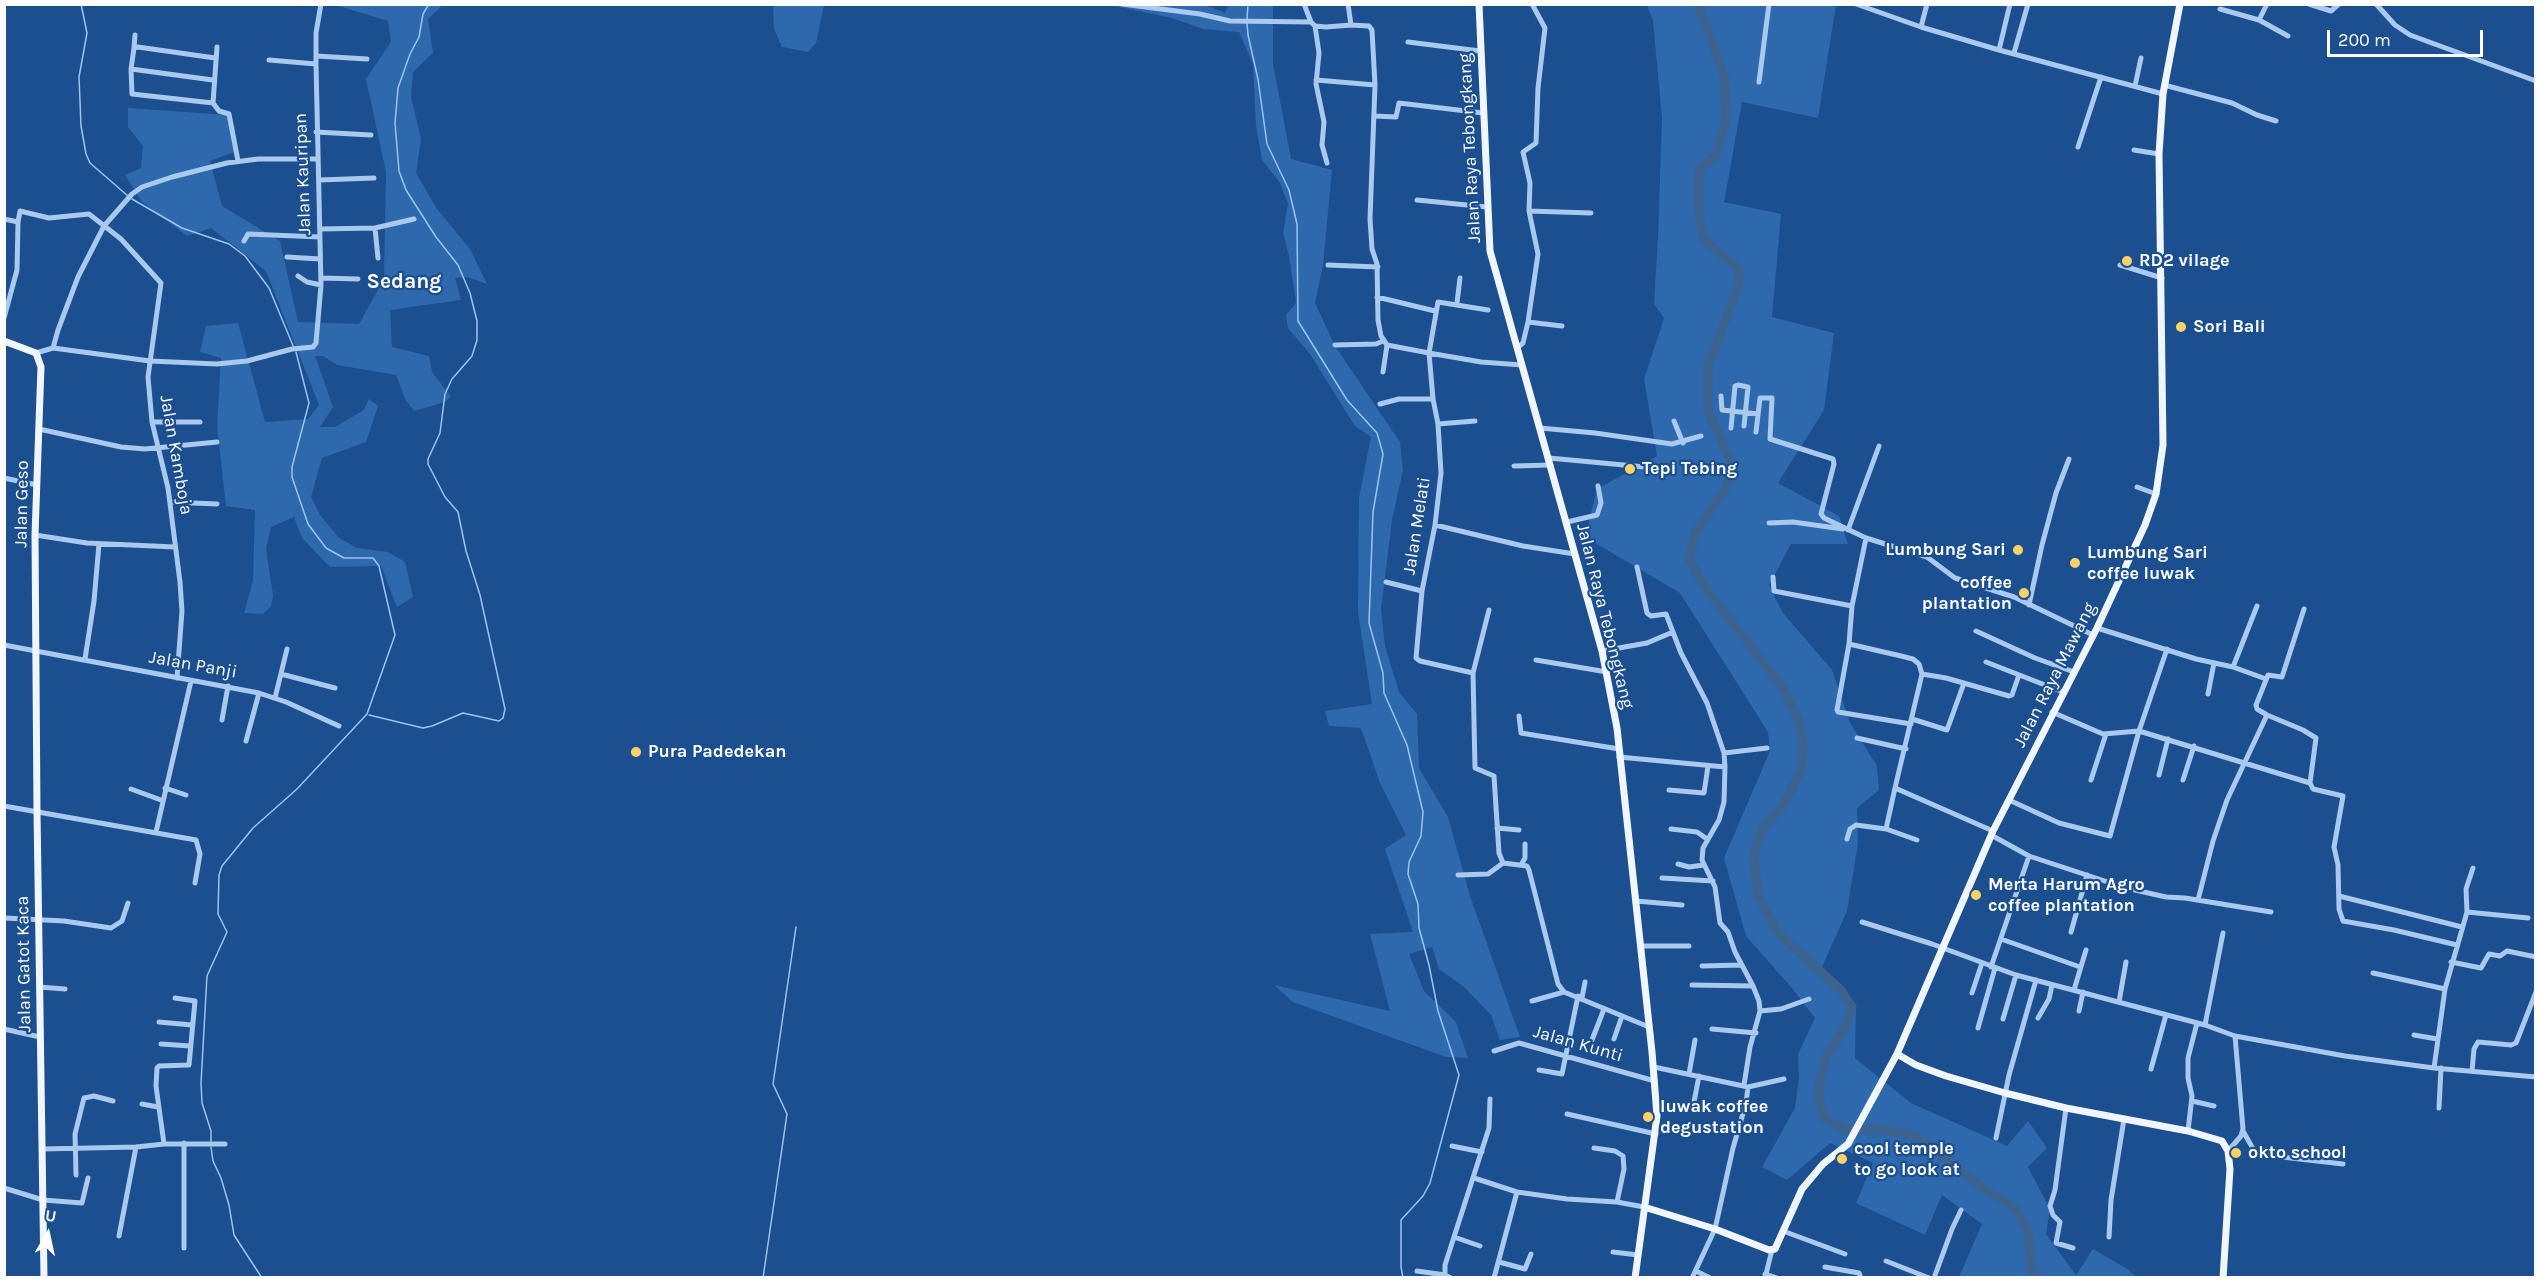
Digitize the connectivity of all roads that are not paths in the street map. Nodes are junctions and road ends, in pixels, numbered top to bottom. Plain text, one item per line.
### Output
1 (321, 4) edge
2 (1122, 4) edge
3 (1304, 4) edge
4 (1348, 4) edge
5 (1479, 4) edge
6 (1532, 4) edge
7 (1769, 4) edge
8 (1856, 4) edge
9 (1927, 4) edge
10 (2010, 4) edge
11 (2028, 4) edge
12 (2180, 4) edge
13 (2267, 4) edge
14 (2309, 4) edge
15 (2339, 4) edge
16 (2376, 4) edge
17 (2220, 9) dead end
18 (2259, 20) junction
19 (1313, 24) junction
20 (1351, 25) junction
21 (1921, 27) junction
22 (135, 35) dead end
23 (2288, 36) dead end
24 (1408, 42) dead end
25 (217, 47) dead end
26 (134, 48) junction
27 (1999, 50) junction
28 (1480, 51) junction
29 (2014, 53) junction
30 (316, 56) junction
31 (215, 58) junction
32 (2141, 58) dead end
33 (368, 59) dead end
34 (269, 60) dead end
35 (316, 64) junction
36 (131, 69) junction
37 (2101, 77) junction
38 (213, 80) junction
39 (1317, 80) junction
40 (2535, 81) edge
41 (1759, 82) dead end
42 (1375, 85) junction
43 (2164, 85) junction
44 (2135, 86) junction
45 (2163, 94) junction
46 (213, 103) junction
47 (1483, 113) junction
48 (1375, 116) junction
49 (2276, 121) dead end
50 (316, 132) junction
51 (371, 135) dead end
52 (2078, 147) dead end
53 (2134, 150) dead end
54 (2159, 154) junction
55 (318, 159) junction
56 (238, 161) junction
57 (1327, 163) dead end
58 (374, 178) dead end
59 (319, 180) junction
60 (1417, 200) dead end
61 (1487, 207) junction
62 (1529, 211) junction
63 (1591, 213) dead end
64 (4, 219) edge
65 (414, 219) dead end
66 (18, 222) junction
67 (104, 225) junction
68 (320, 228) junction
69 (375, 228) junction
70 (320, 237) junction
71 (244, 241) dead end
72 (287, 257) dead end
73 (378, 258) dead end
74 (320, 259) junction
75 (1328, 265) dead end
76 (2120, 265) dead end
77 (1378, 267) junction
78 (298, 276) dead end
79 (321, 278) junction
80 (1460, 278) dead end
81 (2162, 278) junction
82 (358, 279) dead end
83 (321, 285) junction
84 (1377, 297) junction
85 (1457, 303) junction
86 (1488, 310) dead end
87 (1436, 311) junction
88 (4, 318) edge
89 (1528, 322) junction
90 (1562, 326) dead end
91 (4, 341) edge
92 (1385, 343) junction
93 (1335, 345) dead end
94 (53, 348) junction
95 (1517, 348) junction
96 (1429, 353) junction
97 (38, 355) junction
98 (150, 361) junction
99 (1522, 365) junction
100 (1383, 372) dead end
101 (1720, 396) dead end
102 (1433, 399) junction
103 (1380, 404) dead end
104 (1733, 411) junction
105 (1746, 412) junction
106 (1758, 414) junction
107 (1674, 421) dead end
108 (152, 422) junction
109 (200, 422) dead end
110 (1475, 422) dead end
111 (1438, 424) junction
112 (1744, 426) dead end
113 (1540, 428) junction
114 (1731, 428) dead end
115 (39, 429) junction
116 (1756, 432) dead end
117 (1701, 436) dead end
118 (217, 442) dead end
119 (1683, 443) junction
120 (1880, 446) dead end
121 (157, 449) junction
122 (2069, 459) dead end
123 (1550, 462) junction
124 (1514, 466) dead end
125 (1645, 467) dead end
126 (4, 478) edge
127 (37, 485) junction
128 (1598, 486) dead end
129 (2137, 487) dead end
130 (2156, 494) junction
131 (170, 502) junction
132 (216, 504) dead end
133 (1566, 522) junction
134 (1769, 523) dead end
135 (1435, 525) junction
136 (1846, 529) junction
137 (35, 535) junction
138 (1866, 538) junction
139 (99, 543) junction
140 (175, 547) junction
141 (1575, 554) junction
142 (1637, 567) dead end
143 (1773, 577) dead end
144 (1386, 582) dead end
145 (1422, 591) junction
146 (2029, 604) junction
147 (1852, 606) junction
148 (2257, 606) dead end
149 (2304, 609) dead end
150 (1490, 610) dead end
151 (1976, 631) dead end
152 (2095, 631) junction
153 (1672, 632) junction
154 (1849, 644) junction
155 (4, 645) edge
156 (287, 649) dead end
157 (2167, 649) junction
158 (37, 651) junction
159 (1602, 651) junction
160 (85, 659) junction
161 (1536, 660) dead end
162 (1986, 662) dead end
163 (2214, 663) junction
164 (2233, 667) junction
165 (1607, 672) junction
166 (2074, 672) junction
167 (1473, 673) junction
168 (281, 674) junction
169 (1922, 674) junction
170 (2019, 675) junction
171 (177, 678) junction
172 (2266, 679) junction
173 (191, 681) junction
174 (1964, 683) junction
175 (228, 686) junction
176 (335, 688) dead end
177 (2063, 692) junction
178 (259, 693) junction
179 (2208, 694) dead end
180 (275, 698) junction
181 (2052, 712) junction
182 (2266, 715) junction
183 (1519, 716) dead end
184 (222, 720) dead end
185 (1911, 722) junction
186 (339, 726) dead end
187 (2139, 731) junction
188 (2106, 734) junction
189 (1857, 738) dead end
190 (2168, 740) junction
191 (246, 741) dead end
192 (2194, 746) junction
193 (1767, 748) dead end
194 (1905, 749) junction
195 (1619, 753) junction
196 (1724, 753) junction
197 (2245, 762) junction
198 (1708, 766) junction
199 (1725, 767) junction
200 (2159, 775) dead end
201 (2091, 780) dead end
202 (2183, 780) dead end
203 (2310, 783) junction
204 (165, 788) junction
205 (1895, 788) junction
206 (131, 789) dead end
207 (1669, 790) dead end
208 (186, 795) dead end
209 (161, 800) junction
210 (2009, 800) junction
211 (4, 806) edge
212 (37, 812) junction
213 (1497, 828) junction
214 (1671, 829) dead end
215 (1886, 829) junction
216 (1519, 830) dead end
217 (156, 832) junction
218 (1992, 833) junction
219 (1707, 839) junction
220 (1847, 839) dead end
221 (1917, 840) dead end
222 (1525, 844) dead end
223 (2029, 856) junction
224 (1503, 863) junction
225 (1678, 864) dead end
226 (1521, 865) junction
227 (1704, 865) junction
228 (2473, 868) dead end
229 (1458, 875) dead end
230 (2087, 875) junction
231 (1662, 878) dead end
232 (1713, 881) junction
233 (195, 883) dead end
234 (2339, 896) junction
235 (2198, 900) junction
236 (1636, 901) junction
237 (128, 903) dead end
238 (1682, 905) dead end
239 (2271, 912) dead end
240 (2467, 912) junction
241 (4, 918) edge
242 (2528, 918) dead end
243 (38, 919) junction
244 (1862, 921) dead end
245 (2462, 927) junction
246 (2071, 932) dead end
247 (2223, 933) dead end
248 (2001, 939) junction
249 (2457, 945) junction
250 (1641, 946) junction
251 (1689, 946) dead end
252 (1943, 948) junction
253 (2086, 950) dead end
254 (2535, 957) edge
255 (2126, 962) dead end
256 (2451, 962) junction
257 (1982, 963) junction
258 (1741, 964) junction
259 (1702, 966) dead end
260 (1993, 967) junction
261 (2080, 967) junction
262 (2373, 973) dead end
263 (2016, 975) junction
264 (2036, 980) junction
265 (1585, 982) dead end
266 (1692, 985) dead end
267 (2052, 985) junction
268 (1753, 986) junction
269 (39, 987) junction
270 (65, 989) dead end
271 (2445, 989) junction
272 (1562, 990) junction
273 (2074, 990) junction
274 (2083, 992) junction
275 (2535, 992) edge
276 (1972, 993) dead end
277 (1580, 997) junction
278 (175, 998) dead end
279 (1809, 999) dead end
280 (1532, 1001) dead end
281 (2119, 1002) junction
282 (1604, 1009) junction
283 (1760, 1011) junction
284 (2079, 1011) dead end
285 (2166, 1015) junction
286 (1622, 1016) junction
287 (2038, 1018) dead end
288 (2003, 1019) dead end
289 (159, 1022) dead end
290 (2197, 1023) junction
291 (192, 1025) junction
292 (2205, 1025) junction
293 (1649, 1027) junction
294 (1978, 1028) dead end
295 (4, 1029) edge
296 (1712, 1029) dead end
297 (1756, 1033) junction
298 (2414, 1035) dead end
299 (2235, 1036) junction
300 (40, 1037) junction
301 (1614, 1039) dead end
302 (2437, 1039) junction
303 (1592, 1040) dead end
304 (1695, 1040) dead end
305 (161, 1044) dead end
306 (190, 1046) junction
307 (1494, 1051) dead end
308 (1897, 1054) junction
309 (1566, 1055) junction
310 (1654, 1066) junction
311 (2434, 1068) junction
312 (2441, 1068) junction
313 (2151, 1069) dead end
314 (1539, 1070) dead end
315 (2472, 1071) junction
316 (1689, 1074) junction
317 (1699, 1076) junction
318 (2535, 1077) edge
319 (1784, 1079) dead end
320 (1654, 1081) junction
321 (1746, 1086) junction
322 (2005, 1093) junction
323 (1490, 1099) dead end
324 (112, 1101) dead end
325 (2192, 1101) junction
326 (1694, 1102) dead end
327 (142, 1104) dead end
328 (2214, 1106) dead end
329 (158, 1107) junction
330 (2066, 1108) junction
331 (2439, 1108) dead end
332 (1567, 1114) dead end
333 (2124, 1119) junction
334 (2243, 1129) junction
335 (2188, 1131) junction
336 (1656, 1134) junction
337 (1996, 1138) dead end
338 (184, 1143) junction
339 (164, 1144) junction
340 (225, 1144) dead end
341 (1452, 1146) dead end
342 (136, 1147) junction
343 (74, 1148) junction
344 (1594, 1148) dead end
345 (2227, 1148) junction
346 (42, 1149) junction
347 (1482, 1152) junction
348 (2343, 1164) dead end
349 (76, 1175) dead end
350 (88, 1178) dead end
351 (1474, 1178) junction
352 (4, 1188) edge
353 (1517, 1192) junction
354 (43, 1200) junction
355 (1617, 1202) junction
356 (1644, 1208) junction
357 (1961, 1210) dead end
358 (1715, 1229) junction
359 (1783, 1231) junction
360 (119, 1236) dead end
361 (1454, 1237) junction
362 (2109, 1237) dead end
363 (1480, 1246) dead end
364 (184, 1248) dead end
365 (2073, 1248) dead end
366 (1773, 1250) junction
367 (1613, 1252) dead end
368 (1531, 1254) dead end
369 (1845, 1254) dead end
370 (1638, 1255) junction
371 (1886, 1261) dead end
372 (1499, 1262) junction
373 (1825, 1267) dead end
374 (1417, 1271) dead end
375 (1696, 1271) junction
376 (1448, 1276) edge
377 (1765, 1276) edge
378 (44, 1278) edge
379 (1494, 1278) edge
380 (1635, 1278) edge
381 (1692, 1278) edge
382 (1710, 1278) edge
383 (1776, 1278) edge
384 (1861, 1278) edge
385 (1929, 1278) edge
386 (1934, 1278) edge
387 (2223, 1278) edge

1 - 30 street, Jalan Kauripan
2 - 19 street
3 - 19 street
4 - 20 street
5 - 28 main road, Jalan Raya Tebongkang
6 - 62 street
7 - 41 street
8 - 21 street
9 - 21 street
10 - 27 street
11 - 29 street
12 - 43 main road, Jalan Raya Mawang
13 - 18 street
14 - 15 street
16 - 40 street
17 - 18 street
18 - 23 street
19 - 20 street
19 - 39 street
20 - 42 street
21 - 27 street
22 - 26 street
24 - 28 street
25 - 31 street
26 - 31 street
26 - 36 street
27 - 29 street
28 - 47 main road, Jalan Raya Tebongkang
29 - 37 street
30 - 33 street
30 - 35 street, Jalan Kauripan
31 - 38 street
32 - 44 street
34 - 35 street
35 - 50 street, Jalan Kauripan
36 - 38 street
36 - 46 street
37 - 44 street
37 - 52 street
38 - 46 street
39 - 42 street
39 - 57 street
42 - 48 street
43 - 45 main road, Jalan Raya Mawang
43 - 49 street
44 - 45 street
45 - 54 main road, Jalan Raya Mawang
46 - 56 street
47 - 48 street
47 - 61 main road, Jalan Raya Tebongkang
48 - 77 street
50 - 51 street
50 - 55 street, Jalan Kauripan
53 - 54 street
54 - 81 main road, Jalan Raya Mawang
55 - 56 street
55 - 59 street, Jalan Kauripan
56 - 67 street
58 - 59 street
59 - 68 street, Jalan Kauripan
60 - 61 street
61 - 95 main road, Jalan Raya Tebongkang
62 - 63 street
62 - 89 street
64 - 66 street
65 - 69 street
66 - 67 street
66 - 88 street
67 - 94 street
67 - 98 street, Jalan Kamboja
68 - 69 street
68 - 70 street, Jalan Kauripan
69 - 73 street
70 - 71 street
70 - 74 street, Jalan Kauripan
72 - 74 street
74 - 79 street, Jalan Kauripan
75 - 77 street
76 - 81 street
77 - 84 street
78 - 83 street
79 - 82 street
79 - 83 street, Jalan Kauripan
80 - 85 street
81 - 130 main road, Jalan Raya Mawang
83 - 98 street, Jalan Kauripan
84 - 87 street
84 - 92 street
85 - 86 street
85 - 87 street
87 - 96 street, Jalan Melati
89 - 90 street
89 - 95 street
91 - 97 main road
92 - 93 street
92 - 96 street
92 - 100 street
94 - 97 street
94 - 98 street
95 - 99 main road, Jalan Raya Tebongkang
96 - 99 street
96 - 102 street, Jalan Melati
97 - 115 main road, Jalan Geso
98 - 108 street, Jalan Kamboja
99 - 113 main road, Jalan Raya Tebongkang
101 - 104 street
102 - 103 street
102 - 111 street, Jalan Melati
104 - 105 street
104 - 105 street
104 - 114 street
105 - 106 street
105 - 112 street
106 - 116 street
106 - 136 street
107 - 119 street
108 - 109 street
108 - 121 street, Jalan Kamboja
110 - 111 street
111 - 135 street, Jalan Melati
113 - 119 street
113 - 123 main road, Jalan Raya Tebongkang
115 - 121 street
115 - 127 main road, Jalan Geso
117 - 119 street
118 - 121 street
120 - 136 street
121 - 131 street, Jalan Kamboja
122 - 146 street
123 - 124 street
123 - 125 street
123 - 133 main road, Jalan Raya Tebongkang
126 - 127 street
127 - 137 main road, Jalan Geso
128 - 133 street
129 - 130 street
130 - 152 main road, Jalan Raya Mawang
131 - 132 street
131 - 140 street, Jalan Kamboja
133 - 141 main road, Jalan Raya Tebongkang
134 - 136 street
135 - 141 street
135 - 145 street, Jalan Melati
136 - 138 street
137 - 139 street
137 - 158 main road, Jalan Geso
138 - 146 street
138 - 147 street
139 - 140 street
139 - 160 street
140 - 171 street, Jalan Kamboja
141 - 159 main road, Jalan Raya Tebongkang
142 - 153 street
143 - 147 street
144 - 145 street
145 - 167 street, Jalan Melati
146 - 152 street
147 - 154 street
148 - 164 street
149 - 172 street
150 - 167 street
151 - 166 street
152 - 157 street
152 - 166 main road, Jalan Raya Mawang
153 - 159 street
153 - 196 street
154 - 169 street
154 - 185 street
155 - 158 street, Jalan Panji
156 - 168 street
157 - 163 street
157 - 187 street
158 - 160 street, Jalan Panji
158 - 212 main road, Jalan Gatot Kaca
159 - 165 main road, Jalan Raya Tebongkang
160 - 171 street, Jalan Panji
161 - 165 street
162 - 170 street
163 - 164 street
163 - 179 street
164 - 172 street
165 - 195 main road, Jalan Raya Tebongkang
166 - 177 main road, Jalan Raya Mawang
167 - 213 street
168 - 176 street
168 - 180 street
169 - 174 street
169 - 185 street
170 - 174 street
170 - 177 street
171 - 173 street, Jalan Panji
172 - 182 street
173 - 175 street, Jalan Panji
173 - 204 street
174 - 185 street
175 - 178 street, Jalan Panji
175 - 184 street
177 - 181 main road, Jalan Raya Mawang
178 - 180 street, Jalan Panji
178 - 191 street
180 - 186 street, Jalan Panji
181 - 188 street
181 - 210 main road, Jalan Raya Mawang
182 - 197 street
182 - 203 street
183 - 195 street
185 - 194 street
187 - 188 street
187 - 190 street
187 - 210 street
188 - 201 street
189 - 194 street
190 - 192 street
190 - 200 street
192 - 197 street
192 - 202 street
193 - 196 street
194 - 205 street
195 - 198 street
195 - 236 main road, Jalan Raya Tebongkang
196 - 199 street
197 - 203 street
197 - 235 street
198 - 199 street
198 - 207 street
199 - 219 street
203 - 234 street
204 - 208 street
204 - 209 street
205 - 215 street
205 - 218 street
206 - 209 street
209 - 217 street
210 - 218 main road, Jalan Raya Mawang
211 - 212 street
212 - 217 street
212 - 243 main road, Jalan Gatot Kaca
213 - 216 street
213 - 224 street
214 - 219 street
215 - 220 street
215 - 221 street
217 - 233 street
218 - 223 street
218 - 252 main road, Jalan Raya Mawang
219 - 227 street
222 - 226 street
223 - 230 street
223 - 248 street
224 - 226 street
224 - 229 street
225 - 227 street
226 - 272 street
227 - 232 street
228 - 240 street
230 - 235 street
230 - 246 street
231 - 232 street
232 - 258 street
234 - 245 street
234 - 249 street
235 - 239 street
236 - 238 street
236 - 250 main road, Jalan Raya Tebongkang
237 - 243 street
240 - 242 street
240 - 245 street
241 - 243 street
243 - 269 main road, Jalan Gatot Kaca
244 - 252 street
245 - 249 street
247 - 292 street
248 - 260 street
248 - 261 street
249 - 256 street
250 - 251 street
250 - 293 main road, Jalan Raya Tebongkang
252 - 257 street
252 - 308 main road, Jalan Raya Mawang
253 - 261 street
254 - 256 street
255 - 281 street
256 - 271 street
257 - 260 street
257 - 276 street
258 - 259 street
258 - 268 street
260 - 263 street
260 - 294 street
261 - 273 street
262 - 271 street
263 - 264 street
263 - 288 street
264 - 267 street
264 - 322 street
265 - 277 street
266 - 268 street
267 - 273 street
267 - 287 street
268 - 283 street
269 - 270 street
269 - 300 main road, Jalan Gatot Kaca
271 - 302 street
272 - 277 street
272 - 280 street
273 - 274 street
274 - 281 street
274 - 284 street
275 - 315 street
277 - 282 street
277 - 309 street
278 - 291 street
279 - 283 street
281 - 285 street
282 - 286 street
282 - 303 street
283 - 297 street
285 - 290 street
285 - 313 street
286 - 293 street
286 - 301 street
289 - 291 street
290 - 292 street
290 - 325 street
291 - 306 street
292 - 299 street
293 - 310 main road, Jalan Raya Tebongkang
295 - 300 street
296 - 297 street
297 - 321 street
298 - 302 street
299 - 311 street
299 - 334 street
300 - 346 main road, Jalan Gatot Kaca
302 - 311 street
304 - 316 street
305 - 306 street
306 - 329 street
307 - 309 street, Jalan Kunti
308 - 322 main road
308 - 359 main road, Jalan Raya Mawang
309 - 314 street
309 - 320 street, Jalan Kunti
310 - 316 street
310 - 320 main road, Jalan Raya Tebongkang
311 - 312 street
312 - 315 street
312 - 331 street
315 - 318 street
316 - 317 street
317 - 321 street
317 - 326 street
319 - 321 street
320 - 336 main road, Jalan Raya Tebongkang
321 - 358 street
322 - 330 main road
322 - 337 street
323 - 347 street
324 - 343 street
325 - 328 street
325 - 335 street
327 - 329 street
329 - 339 street
330 - 333 main road
330 - 365 street
332 - 336 street
333 - 335 main road
333 - 362 street
334 - 345 street
334 - 348 street
335 - 345 main road
336 - 356 main road, Jalan Raya Tebongkang
338 - 339 street
338 - 340 street
338 - 364 street
339 - 342 street
341 - 347 street
342 - 343 street
342 - 360 street
343 - 346 street
343 - 349 street
344 - 355 street
345 - 387 main road
346 - 354 main road, Jalan Gatot Kaca
347 - 351 street
350 - 354 street
351 - 353 street
351 - 361 street
352 - 354 street
353 - 355 street
353 - 372 street
354 - 378 main road, Jalan Gatot Kaca
355 - 356 street
356 - 358 main road
356 - 370 main road, Jalan Raya Tebongkang
357 - 386 street
358 - 366 main road
358 - 375 street
359 - 366 main road, Jalan Raya Mawang
359 - 369 street
361 - 363 street
361 - 376 street
366 - 377 street
367 - 370 street
368 - 372 street
370 - 380 main road, Jalan Raya Tebongkang
371 - 385 street
372 - 379 street
373 - 384 street
374 - 376 street
375 - 381 street
375 - 382 street
377 - 383 street

